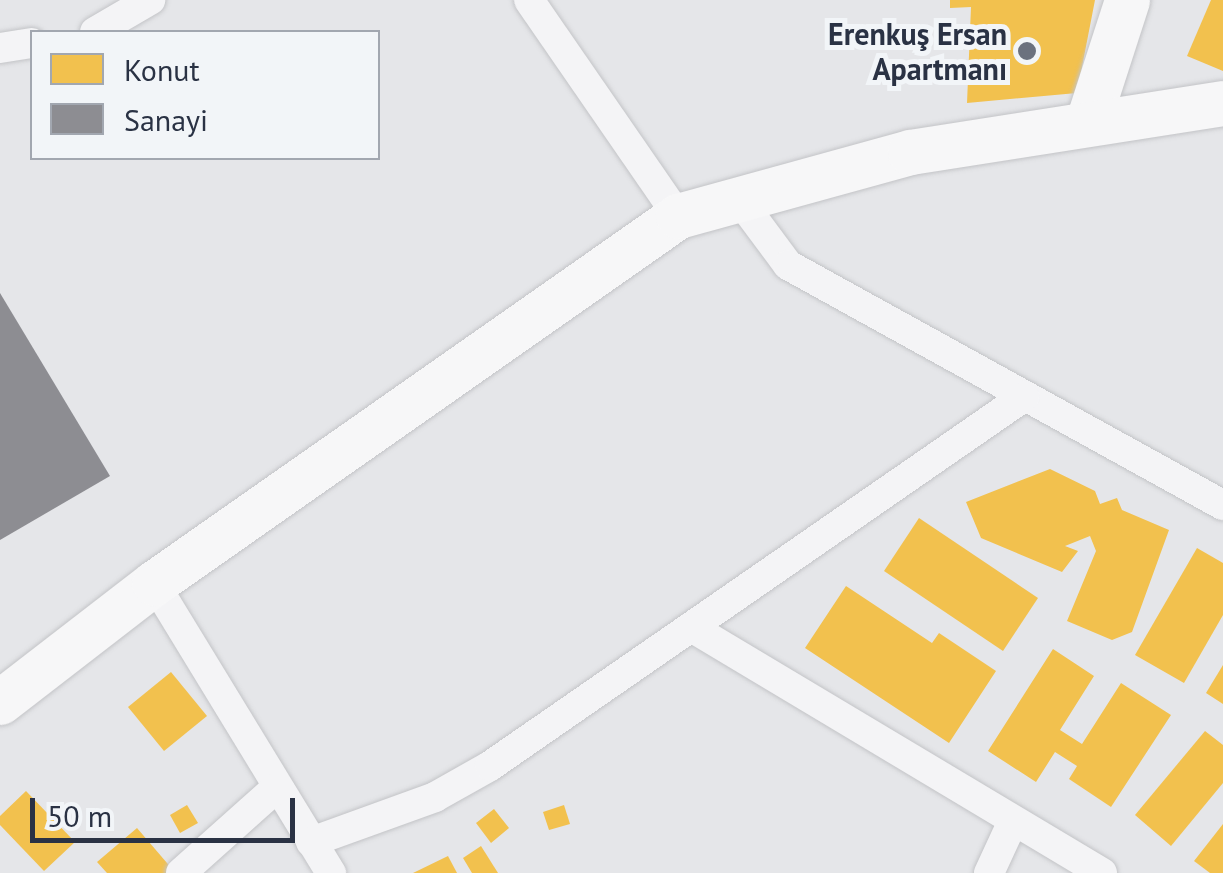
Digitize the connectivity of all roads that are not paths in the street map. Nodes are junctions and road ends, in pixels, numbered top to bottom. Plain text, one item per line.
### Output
1 (150, 0) edge
2 (529, 0) edge
3 (1127, 0) edge
4 (98, 30) edge
5 (30, 43) edge
6 (0, 48) edge
7 (1223, 103) edge
8 (1088, 122) junction
9 (739, 199) junction
10 (678, 216) junction
11 (1026, 396) junction
12 (1223, 506) edge
13 (154, 583) junction
14 (691, 627) junction
15 (0, 702) edge
16 (276, 788) junction
17 (1013, 822) junction
18 (311, 842) junction
19 (181, 873) edge
20 (331, 873) edge
21 (989, 873) edge
22 (1102, 873) edge

1 - 4 street
2 - 10 street
3 - 8 street
5 - 6 street
7 - 8 street
8 - 9 street
9 - 10 street
9 - 11 street
10 - 13 street
11 - 12 street
11 - 14 street
13 - 15 street
13 - 16 street
14 - 17 street
14 - 18 street
16 - 18 street
16 - 19 street
17 - 21 street
17 - 22 street
18 - 20 street

